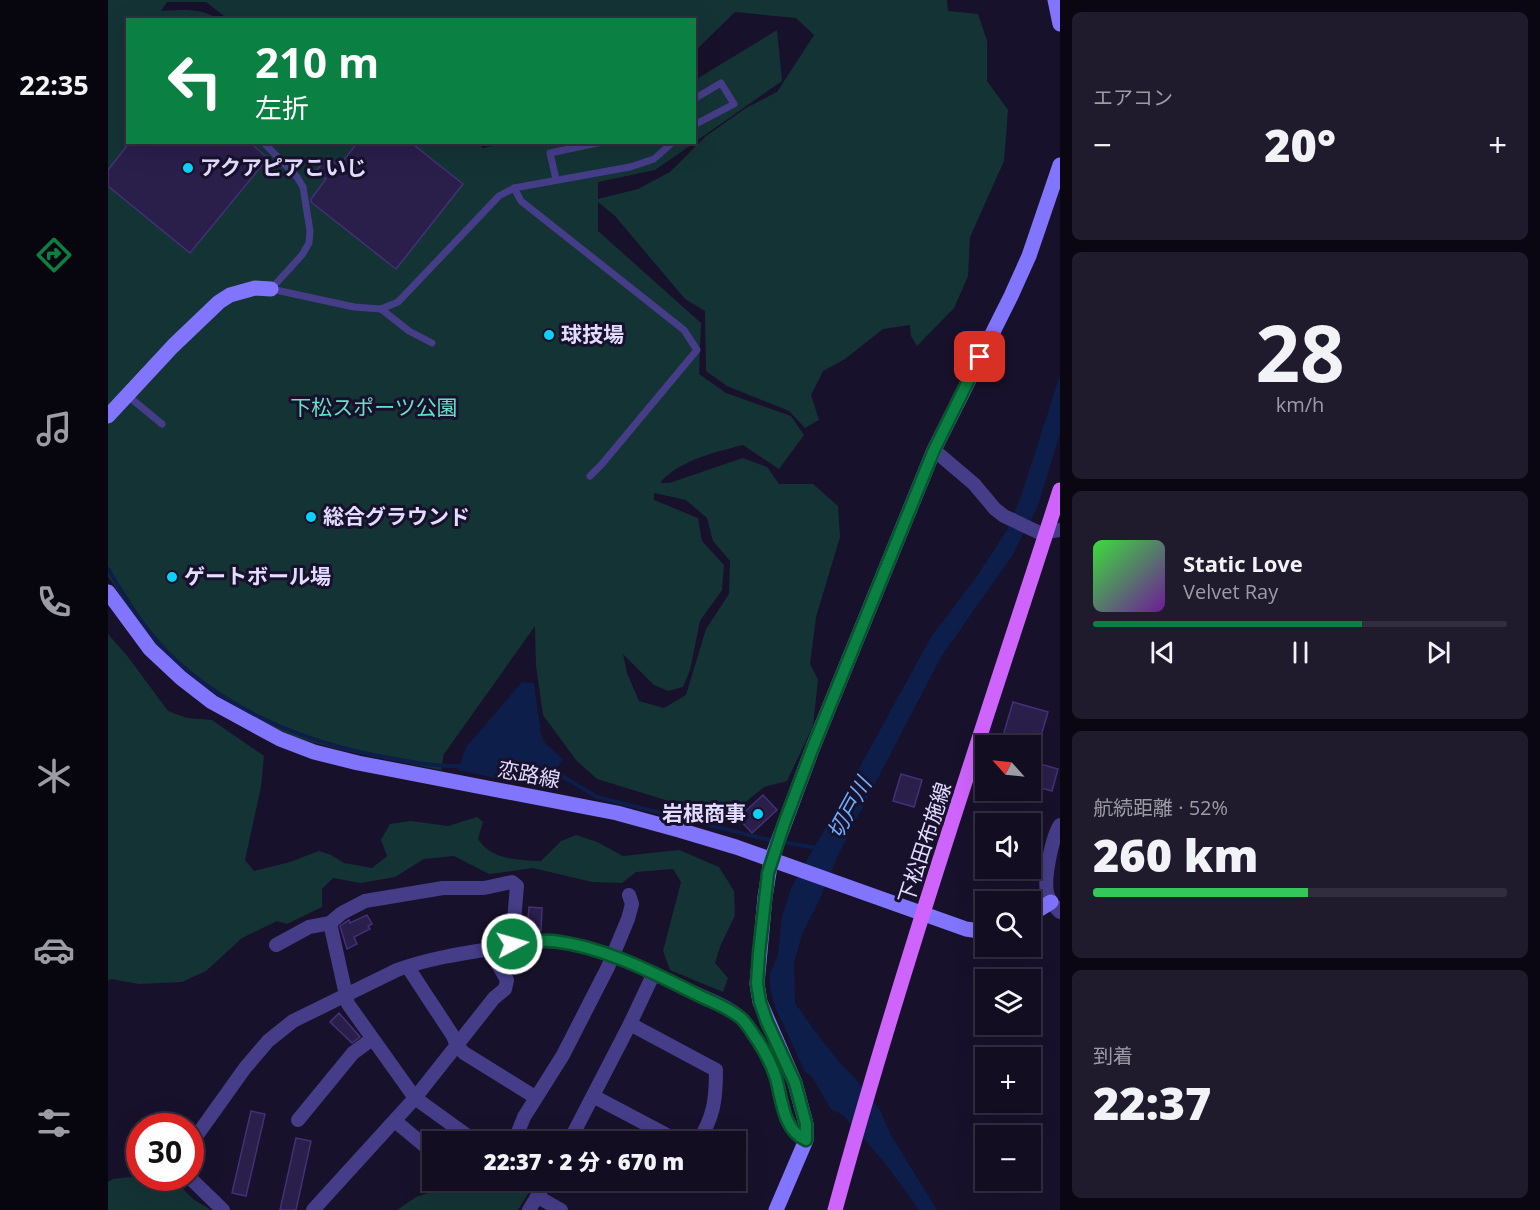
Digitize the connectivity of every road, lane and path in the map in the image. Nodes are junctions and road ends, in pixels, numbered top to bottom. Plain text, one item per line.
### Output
1 (1055, 0) edge
2 (1060, 24) edge
3 (696, 98) edge
4 (696, 124) edge
5 (266, 144) edge
6 (593, 144) edge
7 (671, 144) edge
8 (1060, 165) edge
9 (556, 179) junction
10 (514, 188) junction
11 (271, 289) junction
12 (381, 309) junction
13 (432, 343) dead end
14 (128, 396) junction
15 (108, 416) edge
16 (162, 424) dead end
17 (934, 450) junction
18 (590, 476) dead end
19 (1060, 490) edge
20 (1053, 531) edge
21 (108, 592) edge
22 (1060, 825) edge
23 (771, 860) junction
24 (629, 895) dead end
25 (1055, 907) edge
26 (924, 914) junction
27 (330, 923) junction
28 (975, 930) edge
29 (512, 944) junction
30 (276, 945) dead end
31 (491, 949) junction
32 (611, 956) junction
33 (413, 964) junction
34 (654, 973) junction
35 (345, 996) junction
36 (630, 1024) junction
37 (372, 1039) junction
38 (457, 1046) junction
39 (593, 1096) junction
40 (535, 1097) junction
41 (415, 1098) junction
42 (298, 1120) dead end
43 (395, 1120) junction
44 (204, 1125) edge
45 (461, 1131) edge
46 (518, 1131) edge
47 (579, 1131) edge
48 (659, 1131) edge
49 (704, 1131) edge
50 (806, 1140) junction
51 (422, 1143) edge
52 (203, 1191) edge
53 (541, 1191) edge
54 (537, 1197) junction
55 (223, 1210) edge
56 (313, 1210) edge
57 (529, 1210) edge
58 (561, 1210) edge
59 (777, 1210) edge
60 (835, 1210) edge

1 - 2 street
3 - 4 lane
5 - 11 lane
6 - 9 lane
7 - 9 lane
8 - 17 street
9 - 10 lane
10 - 12 lane
10 - 18 lane
11 - 12 lane
11 - 14 street
12 - 13 lane
14 - 15 street
14 - 16 lane
17 - 20 street
17 - 23 street
19 - 20 main road, 下松田布施線
20 - 26 main road, 下松田布施線
21 - 23 street, 恋路線
22 - 25 street
23 - 26 street, 恋路線
23 - 50 street
24 - 32 street
26 - 28 street, 恋路線
26 - 60 main road, 下松田布施線
27 - 29 street
27 - 30 street
27 - 35 street
29 - 31 street
29 - 32 street
31 - 33 street
31 - 38 street
32 - 34 street
32 - 40 street
33 - 35 street
33 - 38 street
34 - 36 street
34 - 50 street
35 - 37 street
35 - 44 street
36 - 39 street
36 - 49 street
37 - 41 street
37 - 42 street
38 - 40 street
38 - 41 street
39 - 47 street
39 - 48 street
40 - 46 street
41 - 43 street
41 - 45 street
43 - 51 street
43 - 56 street
50 - 59 street
52 - 55 street
53 - 54 street
54 - 57 street
54 - 58 street

